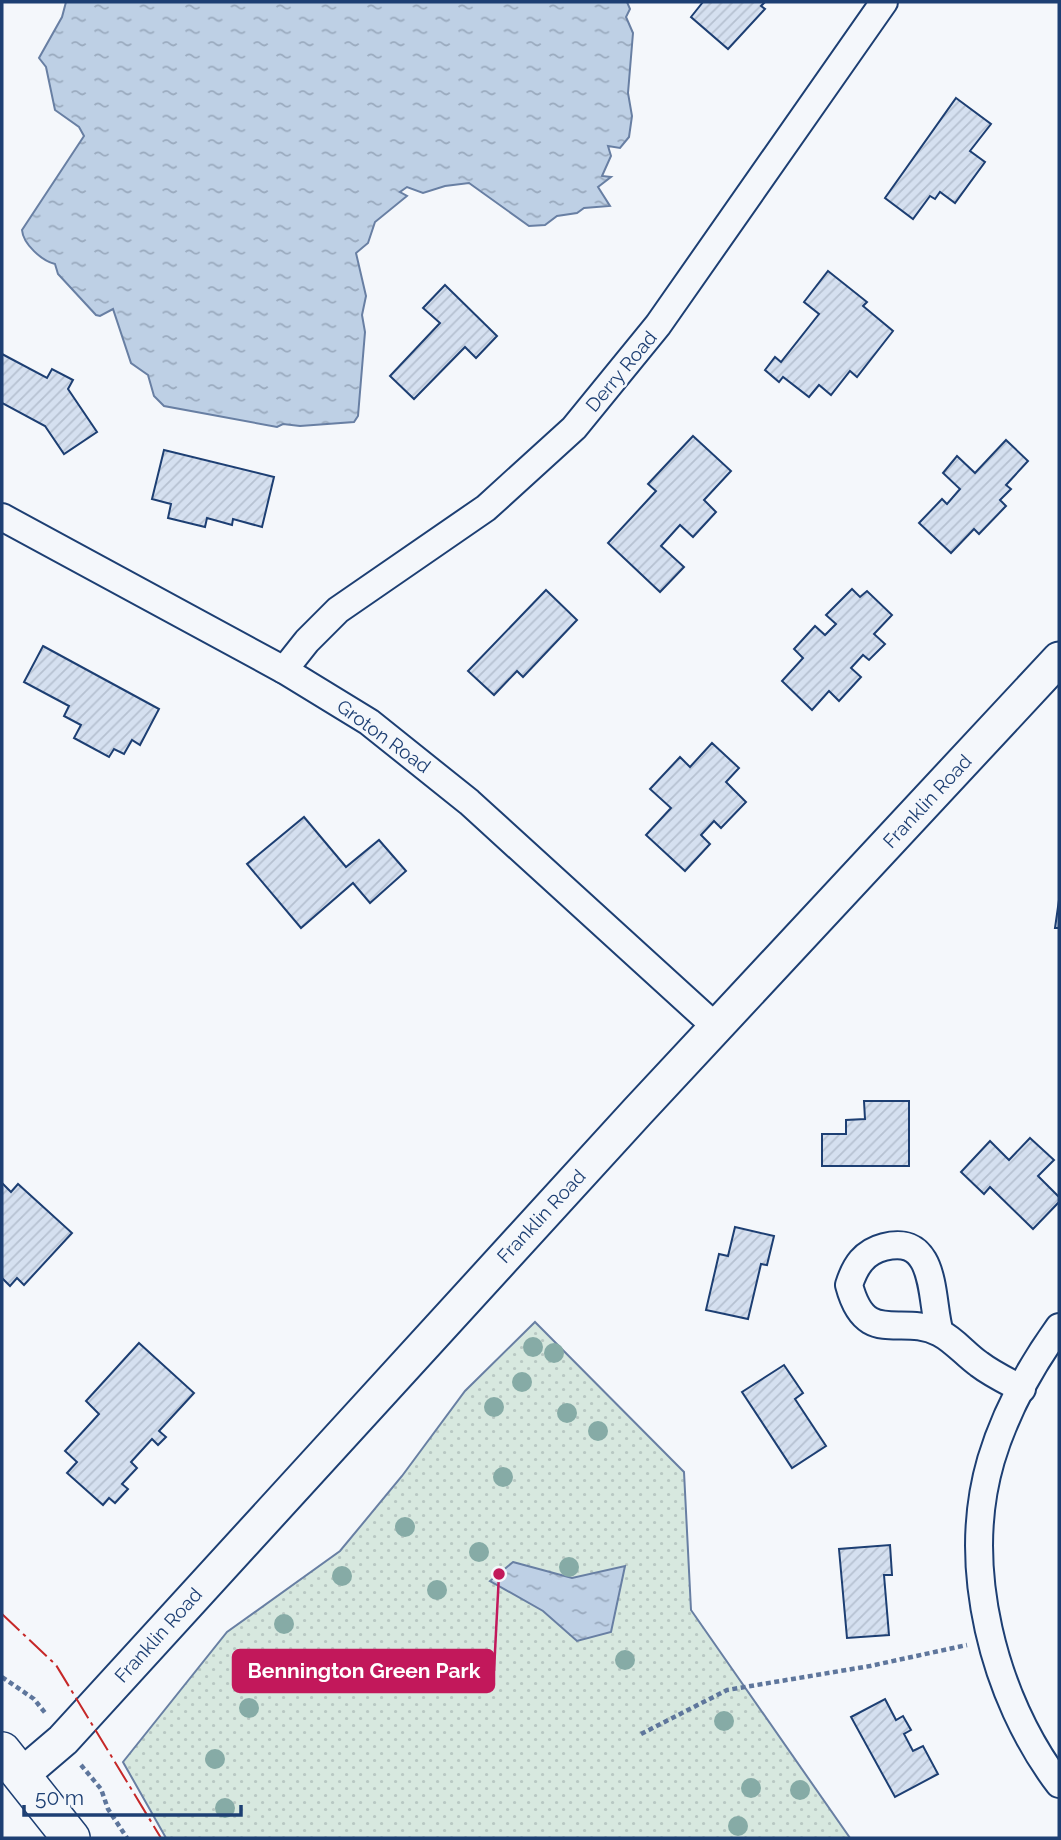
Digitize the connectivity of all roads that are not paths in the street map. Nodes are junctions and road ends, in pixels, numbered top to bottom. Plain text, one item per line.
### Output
1 (884, 2) edge
2 (2, 517) edge
3 (1059, 659) edge
4 (284, 670) junction
5 (716, 1027) junction
6 (1059, 1327) edge
7 (940, 1333) dead end
8 (1021, 1389) junction
9 (12, 1763) edge
10 (1059, 1784) edge
11 (71, 1838) edge

1 - 4 street, Derry Road
2 - 4 street, Groton Road
3 - 5 street, Franklin Road
4 - 5 street, Groton Road
5 - 9 street, Franklin Road
6 - 8 street
7 - 8 street
8 - 10 street
9 - 11 main road

